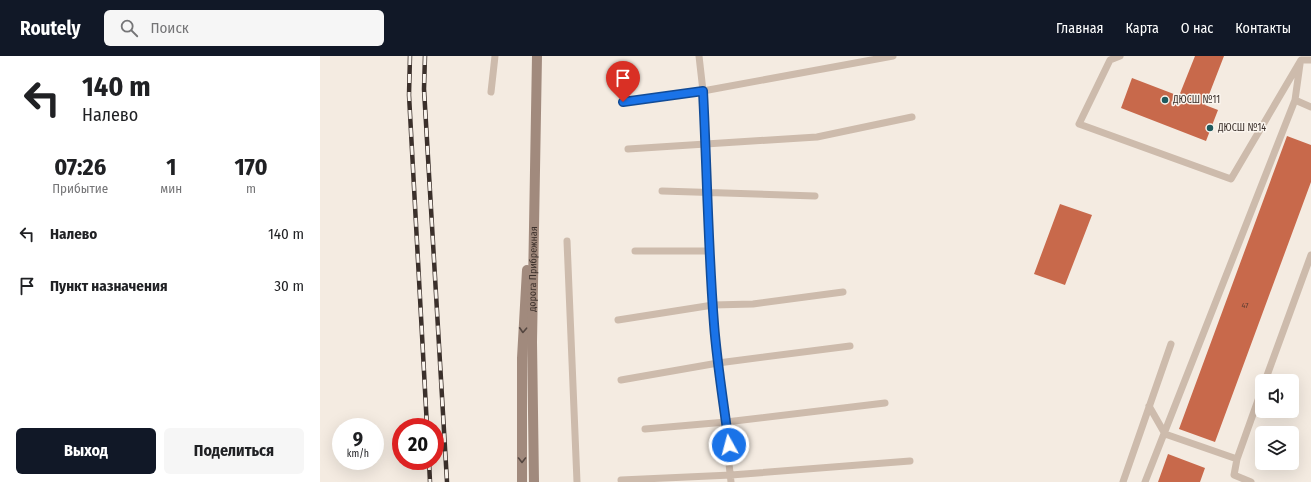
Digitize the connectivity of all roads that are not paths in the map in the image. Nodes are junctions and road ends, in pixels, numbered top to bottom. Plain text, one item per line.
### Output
1 (495, 56) edge
2 (537, 56) edge
3 (699, 56) edge
4 (893, 56) edge
5 (1120, 56) edge
6 (1300, 58) edge
7 (1311, 60) edge
8 (703, 91) junction
9 (491, 92) dead end
10 (1295, 100) junction
11 (623, 102) dead end
12 (1311, 107) edge
13 (912, 117) dead end
14 (706, 145) junction
15 (628, 149) dead end
16 (662, 191) dead end
17 (708, 192) junction
18 (534, 194) junction
19 (815, 196) dead end
20 (567, 241) dead end
21 (635, 251) dead end
22 (709, 251) junction
23 (1311, 255) edge
24 (844, 292) dead end
25 (713, 305) junction
26 (618, 320) dead end
27 (1171, 344) dead end
28 (850, 346) dead end
29 (718, 363) junction
30 (1268, 374) edge
31 (621, 380) dead end
32 (885, 403) dead end
33 (1149, 406) junction
34 (1255, 409) edge
35 (726, 422) junction
36 (645, 429) dead end
37 (1164, 434) junction
38 (1237, 459) junction
39 (910, 460) dead end
40 (731, 479) edge
41 (620, 480) dead end
42 (522, 482) edge
43 (534, 482) edge
44 (577, 482) edge
45 (1123, 482) edge
46 (1145, 482) edge
47 (1251, 482) edge

1 - 9 lane
2 - 18 main road, дорога Прибрежная
3 - 8 lane
4 - 8 lane
5 - 6 lane
6 - 7 lane
6 - 10 lane
8 - 11 lane
8 - 14 lane
10 - 12 lane
10 - 37 lane
13 - 14 lane
14 - 15 lane
14 - 17 lane
16 - 17 lane
17 - 19 lane
17 - 22 lane
18 -> 42 main road
18 - 43 main road, дорога Прибрежная
20 - 44 lane
21 - 22 lane
22 - 25 lane
23 - 30 lane
24 - 25 lane
25 - 26 lane
25 - 29 lane
27 - 33 lane
28 - 29 lane
29 - 31 lane
29 - 35 lane
32 - 35 lane
33 - 37 lane
33 - 45 lane
34 - 38 lane
35 - 36 lane
35 - 40 lane
37 - 38 lane
37 - 46 lane
38 - 47 lane
39 - 40 lane
40 - 41 lane

